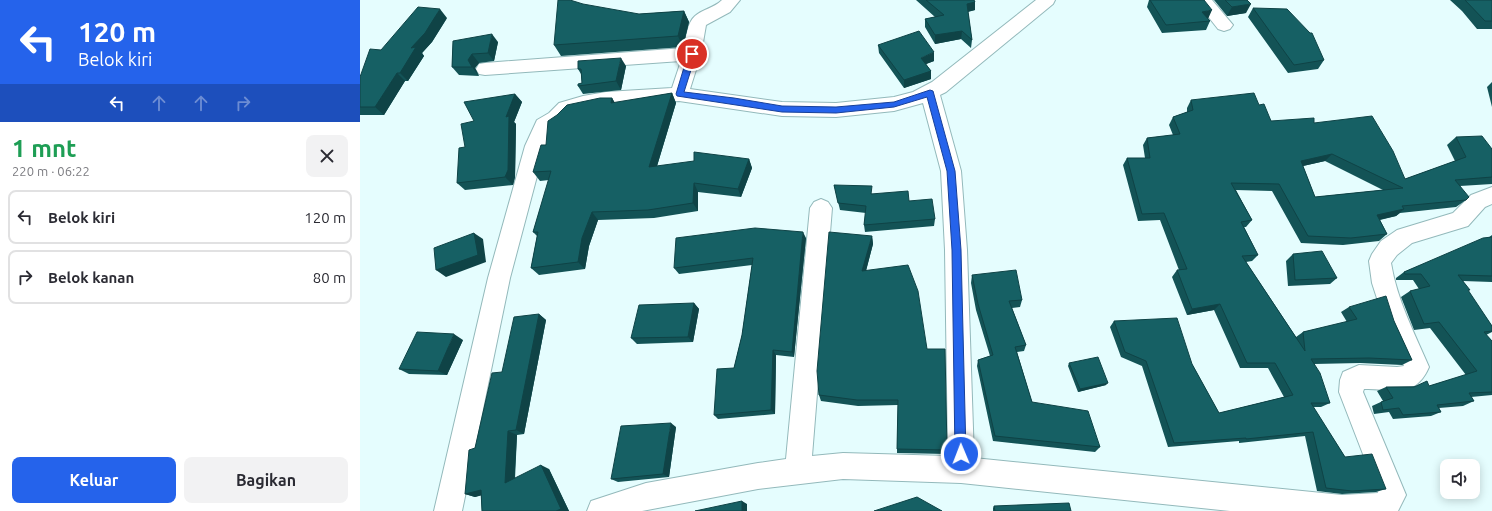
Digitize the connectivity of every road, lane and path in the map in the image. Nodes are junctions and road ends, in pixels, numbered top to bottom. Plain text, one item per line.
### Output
1 (732, 0) edge
2 (1047, 0) edge
3 (1203, 0) edge
4 (1224, 25) dead end
5 (692, 54) junction
6 (485, 69) dead end
7 (930, 93) junction
8 (679, 94) junction
9 (1492, 194) edge
10 (821, 208) dead end
11 (961, 470) junction
12 (798, 471) junction
13 (448, 511) edge
14 (601, 511) edge

1 - 5 street
2 - 7 street
3 - 4 street
5 - 6 street
5 - 8 street
7 - 8 street
7 - 11 street
8 - 13 street
9 - 11 street
10 - 12 street
11 - 12 street
12 - 14 street

